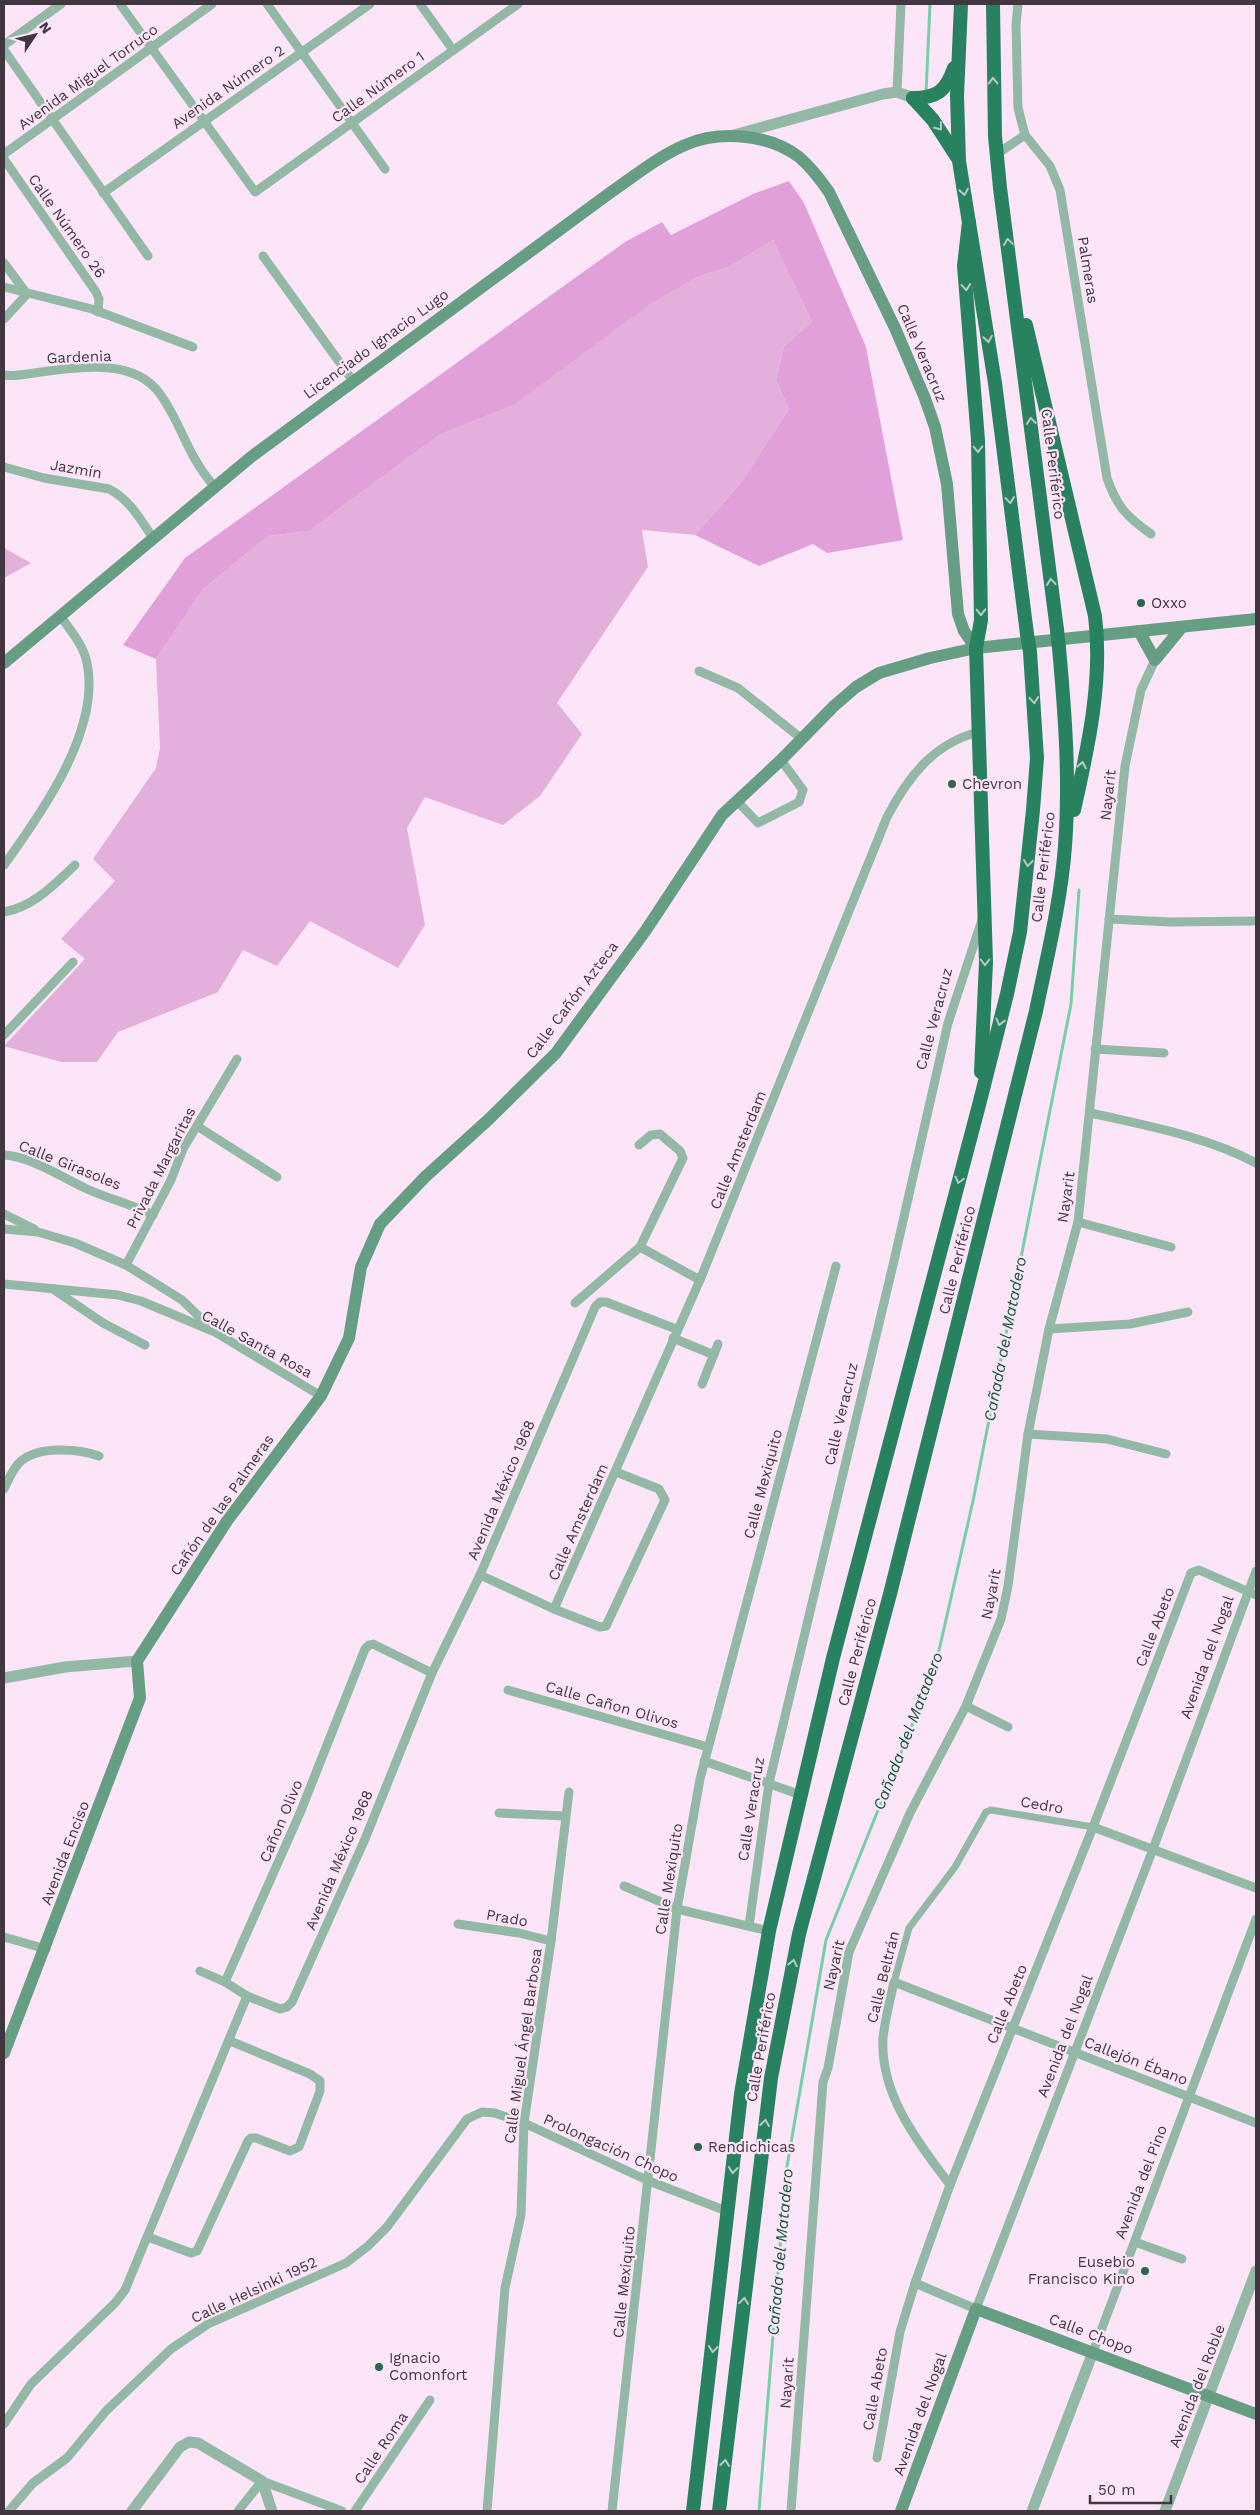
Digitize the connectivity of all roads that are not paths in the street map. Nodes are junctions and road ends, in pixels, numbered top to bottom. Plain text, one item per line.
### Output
1 (60, 4) edge
2 (120, 4) edge
3 (212, 4) edge
4 (267, 4) edge
5 (370, 4) edge
6 (420, 4) edge
7 (518, 4) edge
8 (902, 4) edge
9 (961, 4) edge
10 (993, 4) edge
11 (1018, 4) edge
12 (4, 45) edge
13 (152, 48) junction
14 (4, 50) edge
15 (453, 50) junction
16 (302, 51) junction
17 (958, 57) junction
18 (897, 92) junction
19 (913, 98) junction
20 (52, 120) junction
21 (202, 122) junction
22 (352, 124) junction
23 (1025, 135) junction
24 (733, 136) junction
25 (4, 154) edge
26 (997, 154) junction
27 (4, 159) edge
28 (959, 160) junction
29 (386, 169) dead end
30 (103, 193) junction
31 (969, 222) junction
32 (148, 256) dead end
33 (263, 256) dead end
34 (4, 263) edge
35 (1012, 270) junction
36 (4, 287) edge
37 (27, 294) junction
38 (98, 312) junction
39 (4, 319) edge
40 (193, 347) dead end
41 (4, 375) edge
42 (353, 381) junction
43 (4, 467) edge
44 (214, 486) junction
45 (1151, 534) dead end
46 (153, 538) junction
47 (61, 617) junction
48 (1256, 619) edge
49 (1182, 627) junction
50 (1139, 631) junction
51 (1097, 634) junction
52 (976, 648) junction
53 (1155, 660) junction
54 (4, 663) edge
55 (699, 670) dead end
56 (978, 732) junction
57 (802, 739) junction
58 (781, 760) junction
59 (737, 801) junction
60 (1065, 848) junction
61 (4, 865) edge
62 (75, 865) dead end
63 (4, 912) edge
64 (985, 913) junction
65 (1109, 919) junction
66 (1256, 920) edge
67 (73, 962) dead end
68 (4, 1035) edge
69 (1095, 1049) junction
70 (1164, 1053) dead end
71 (236, 1059) dead end
72 (979, 1105) junction
73 (1090, 1113) junction
74 (196, 1126) junction
75 (639, 1145) dead end
76 (4, 1154) edge
77 (1256, 1163) edge
78 (277, 1177) dead end
79 (4, 1214) edge
80 (153, 1215) junction
81 (1078, 1222) junction
82 (4, 1229) edge
83 (38, 1232) junction
84 (640, 1247) junction
85 (1171, 1247) dead end
86 (126, 1265) junction
87 (836, 1266) dead end
88 (700, 1280) junction
89 (4, 1284) edge
90 (53, 1289) junction
91 (574, 1303) dead end
92 (1188, 1312) dead end
93 (1049, 1329) junction
94 (214, 1332) junction
95 (674, 1334) junction
96 (718, 1344) dead end
97 (145, 1345) dead end
98 (714, 1354) junction
99 (702, 1384) dead end
100 (321, 1396) junction
101 (1028, 1434) junction
102 (1166, 1454) dead end
103 (100, 1456) dead end
104 (616, 1472) junction
105 (4, 1489) edge
106 (1256, 1571) edge
107 (480, 1575) junction
108 (1252, 1594) edge
109 (554, 1609) junction
110 (136, 1661) junction
111 (432, 1672) junction
112 (4, 1678) edge
113 (508, 1690) dead end
114 (966, 1706) junction
115 (1008, 1727) dead end
116 (708, 1747) junction
117 (704, 1761) junction
118 (769, 1783) junction
119 (569, 1792) dead end
120 (801, 1795) junction
121 (986, 1812) joint
122 (499, 1813) dead end
123 (565, 1816) junction
124 (1093, 1828) junction
125 (1154, 1849) junction
126 (624, 1886) dead end
127 (1256, 1888) edge
128 (676, 1909) junction
129 (1256, 1920) edge
130 (458, 1924) dead end
131 (749, 1926) junction
132 (768, 1931) junction
133 (4, 1936) edge
134 (551, 1941) junction
135 (46, 1949) junction
136 (200, 1971) dead end
137 (225, 1982) junction
138 (894, 1982) junction
139 (247, 1996) junction
140 (1012, 2028) junction
141 (230, 2041) junction
142 (4, 2053) edge
143 (1076, 2053) junction
144 (1189, 2096) junction
145 (482, 2112) joint
146 (524, 2123) junction
147 (1256, 2123) edge
148 (649, 2182) junction
149 (950, 2185) junction
150 (729, 2212) junction
151 (148, 2237) junction
152 (1134, 2242) junction
153 (1182, 2258) dead end
154 (1256, 2271) edge
155 (915, 2283) junction
156 (976, 2309) junction
157 (1093, 2352) junction
158 (1209, 2397) junction
159 (430, 2400) dead end
160 (1256, 2414) edge
161 (4, 2424) edge
162 (877, 2458) dead end
163 (262, 2481) junction
164 (9, 2511) edge
165 (132, 2511) edge
166 (238, 2511) edge
167 (272, 2511) edge
168 (342, 2511) edge
169 (355, 2511) edge
170 (487, 2511) edge
171 (612, 2511) edge
172 (693, 2511) edge
173 (719, 2511) edge
174 (791, 2511) edge
175 (901, 2511) edge
176 (1032, 2511) edge
177 (1165, 2511) edge

1 - 12 street
2 - 13 street
3 - 13 street, Avenida Miguel Torruco
4 - 16 street
5 - 16 street, Avenida Número 2
6 - 15 street
7 - 15 street, Calle Número 1
8 - 18 street
9 - 17 highway, Calle Periférico
26 -> 10 highway, Calle Periférico
11 - 23 street, Palmeras
13 - 20 street, Avenida Miguel Torruco
13 - 21 street
14 - 20 street
15 - 22 street, Calle Número 1
16 - 21 street, Avenida Número 2
16 - 22 street
17 - 19 highway
17 - 28 highway, Calle Periférico
18 - 19 street
18 - 24 street
19 -> 28 highway
20 - 25 street, Avenida Miguel Torruco
20 - 30 street
21 - 22 street, Calle Número 1
21 - 30 street, Avenida Número 2
22 - 29 street
23 - 26 street
23 - 45 street, Palmeras
24 - 42 main road, Licenciado Ignacio Lugo
24 - 52 main road, Calle Veracruz
35 -> 26 highway, Calle Periférico
27 - 38 street, Calle Número 26
28 -> 31 highway, Calle Periférico
30 - 32 street
31 -> 52 highway
31 -> 72 highway, Calle Periférico, bridge
33 - 42 street
34 - 37 street
35 - 51 highway
60 -> 35 highway, Calle Periférico, bridge
36 - 37 street
37 - 38 street
37 - 39 street
38 - 40 street
41 - 44 street, Gardenia
42 - 44 main road, Licenciado Ignacio Lugo
43 - 46 street, Jazmín
44 - 46 main road, Licenciado Ignacio Lugo
46 - 47 main road, Licenciado Ignacio Lugo
47 - 54 main road, Licenciado Ignacio Lugo
47 - 61 street
48 - 49 main road, Calle Cañón Azteca
49 - 50 main road, Calle Cañón Azteca
49 - 53 main road
50 - 51 main road, Calle Cañón Azteca
50 - 53 main road
51 - 52 main road, Calle Cañón Azteca
60 -> 51 highway
52 - 56 highway
52 - 57 main road, Calle Cañón Azteca
53 - 65 street, Nayarit
55 - 57 street
56 - 64 highway
56 - 88 street, Calle Amsterdam
57 - 58 main road, Calle Cañón Azteca
58 - 59 main road, Calle Cañón Azteca
58 - 59 street
59 - 100 main road, Calle Cañón Azteca
173 -> 60 highway, Calle Periférico
62 - 63 street
64 -> 72 highway
64 - 118 street, Calle Veracruz
65 - 66 street
65 - 69 street, Nayarit
67 - 68 street
69 - 70 street
69 - 73 street, Nayarit
71 - 74 street, Privada Margaritas
72 -> 120 highway, Calle Periférico
73 - 77 street
73 - 81 street, Nayarit
74 - 78 street
74 - 80 street, Privada Margaritas
75 - 84 street
76 - 80 street, Calle Girasoles
79 - 83 street
80 - 86 street, Privada Margaritas
81 - 85 street
81 - 93 street, Nayarit
82 - 83 street
83 - 86 street
84 - 88 street
84 - 91 street
86 - 94 street
87 - 116 street, Calle Mexiquito
88 - 95 street, Calle Amsterdam
89 - 90 street, Calle Santa Rosa
90 - 94 street, Calle Santa Rosa
90 - 97 street
92 - 93 street
93 - 101 street, Nayarit
94 - 100 street, Calle Santa Rosa
95 - 98 street, Avenida México 1968
95 - 104 street, Calle Amsterdam
95 - 107 street, Avenida México 1968
96 - 98 street
98 - 99 street
100 - 110 main road, Cañón de las Palmeras
101 - 102 street
101 - 114 street, Nayarit
103 - 105 street
104 - 109 street, Calle Amsterdam
104 - 109 street
106 - 108 street, Avenida del Nogal
107 - 109 street
107 - 111 street, Avenida México 1968
108 - 124 street, Calle Abeto
108 - 125 street, Avenida del Nogal
110 - 112 street
110 - 135 main road, Avenida Enciso
111 - 137 street, Cañon Olivo
111 - 139 street, Avenida México 1968
113 - 116 street, Calle Cañon Olivos
114 - 115 street
114 - 174 street, Nayarit
116 - 117 street, Calle Mexiquito
117 - 118 street
117 - 128 street, Calle Mexiquito
118 - 120 street
118 - 131 street, Calle Veracruz
119 - 123 street, Calle Miguel Ángel Barbosa
120 - 132 highway, Calle Periférico
121 - 124 street, Cedro
121 - 138 street, Calle Beltrán
122 - 123 street
123 - 134 street, Calle Miguel Ángel Barbosa
124 - 125 street
124 - 140 street, Calle Abeto
125 - 127 street
125 - 143 street, Avenida del Nogal
126 - 128 street
128 - 131 street
128 - 148 street, Calle Mexiquito
129 - 144 street, Avenida del Pino
130 - 134 street, Prado
131 - 132 street
132 -> 150 highway, Calle Periférico
133 - 135 street
134 - 146 street, Calle Miguel Ángel Barbosa
135 - 142 main road, Avenida Enciso
136 - 137 street
137 - 139 street
138 - 140 street, Callejón Ébano
138 - 149 street, Calle Beltrán
139 - 141 street
140 - 143 street, Callejón Ébano
140 - 149 street, Calle Abeto
141 - 151 street
141 - 151 street
143 - 144 street, Callejón Ébano
143 - 156 street, Avenida del Nogal
144 - 147 street, Callejón Ébano
144 - 152 street, Avenida del Pino
145 - 146 street, Prolongación Chopo
145 - 164 street, Calle Helsinki 1952
146 - 148 street, Prolongación Chopo
146 - 170 street, Calle Miguel Ángel Barbosa
148 - 150 street, Prolongación Chopo
148 - 171 street, Calle Mexiquito
149 - 155 street, Calle Abeto
150 -> 172 highway, Calle Periférico
151 - 161 street
152 - 153 street
152 - 157 street, Avenida del Pino
154 - 158 street, Avenida del Roble
155 - 156 street, Calle Chopo
155 - 162 street, Calle Abeto
156 - 157 main road, Calle Chopo
156 - 175 main road, Avenida del Nogal
157 - 158 main road, Calle Chopo
157 - 176 street, Avenida del Pino
158 - 160 main road, Calle Chopo
158 - 177 street, Avenida del Roble
159 - 169 street, Calle Roma
163 - 165 street
163 - 166 street
163 - 167 street
163 - 168 street

